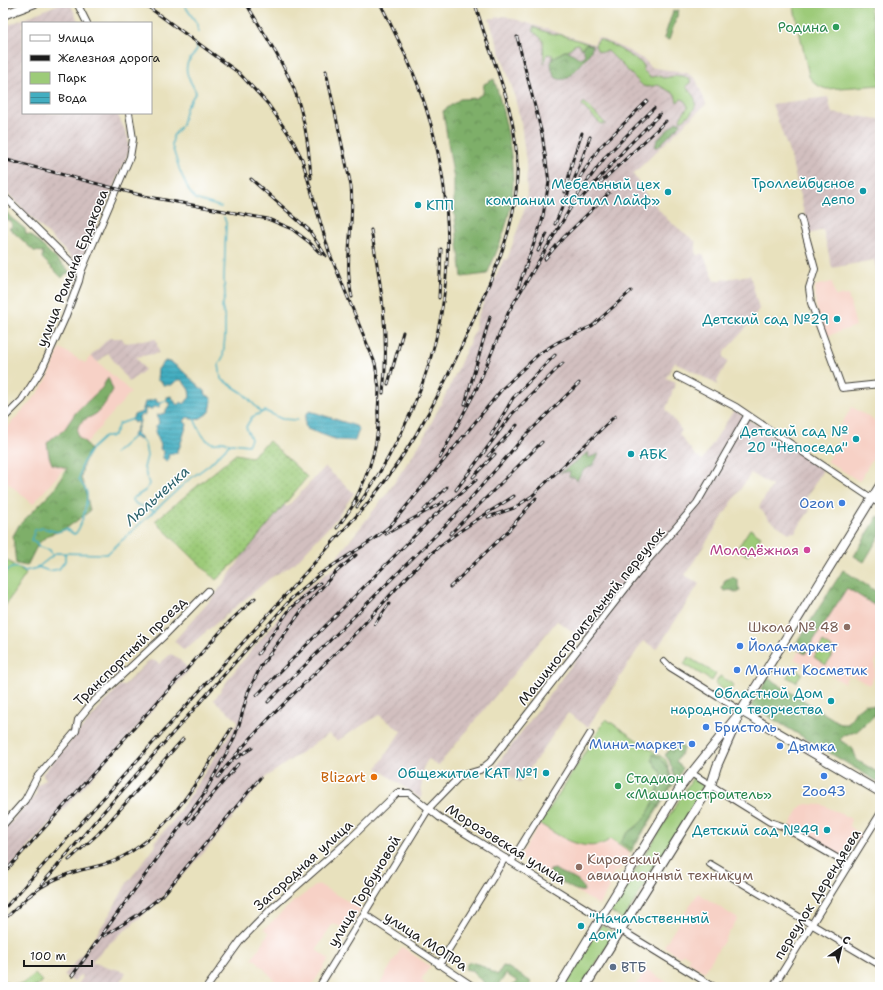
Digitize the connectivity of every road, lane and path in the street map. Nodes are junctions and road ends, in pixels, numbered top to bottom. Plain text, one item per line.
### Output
1 (35, 3) edge
2 (77, 3) edge
3 (3, 14) edge
4 (86, 22) edge
5 (129, 114) edge
6 (3, 195) edge
7 (801, 218) dead end
8 (81, 272) junction
9 (677, 376) dead end
10 (880, 384) edge
11 (747, 416) junction
12 (3, 419) edge
13 (880, 485) edge
14 (872, 499) junction
15 (880, 504) edge
16 (208, 590) dead end
17 (664, 661) dead end
18 (741, 711) junction
19 (590, 734) dead end
20 (698, 765) junction
21 (691, 773) junction
22 (714, 774) junction
23 (711, 785) junction
24 (880, 792) edge
25 (429, 808) junction
26 (880, 814) edge
27 (3, 825) edge
28 (505, 858) junction
29 (512, 862) junction
30 (710, 864) dead end
31 (849, 865) junction
32 (364, 914) junction
33 (601, 918) junction
34 (813, 925) junction
35 (621, 930) junction
36 (440, 965) junction
37 (880, 965) edge
38 (207, 987) edge
39 (319, 987) edge
40 (474, 987) edge
41 (558, 987) edge
42 (585, 987) edge
43 (714, 987) edge
44 (773, 987) edge

1 - 3 main road
2 - 4 street
5 - 8 street, улица Романа Ердякова
6 - 8 street
7 - 10 street
8 - 12 street, улица Романа Ердякова
9 - 11 street
11 - 14 street
11 - 25 street, Машиностроительный переулок
13 - 14 main road
14 - 15 street
14 - 18 main road
16 - 27 street, Транспортный проезд
17 - 18 street
18 - 20 main road
18 - 22 main road
18 - 24 main road
19 - 29 street
20 - 21 main road
20 - 22 main road
21 - 23 street
21 - 33 main road
22 - 23 main road
23 - 31 street
23 - 35 main road
25 - 28 street, Морозовская улица
25 - 32 street, улица Горбуновой
25 - 38 street, Загородная улица
26 - 31 street, переулок Дерендяева
28 - 29 street, Морозовская улица
28 - 36 street
29 - 33 street, Морозовская улица
30 - 34 street
31 - 34 street, переулок Дерендяева
32 - 36 street, улица МОПРа
32 - 39 street, улица Горбуновой
33 - 35 main road, Морозовская улица
33 - 41 main road
34 - 37 street
34 - 44 street, переулок Дерендяева
35 - 42 main road
35 - 43 street, Морозовская улица
36 - 40 street, улица МОПРа

